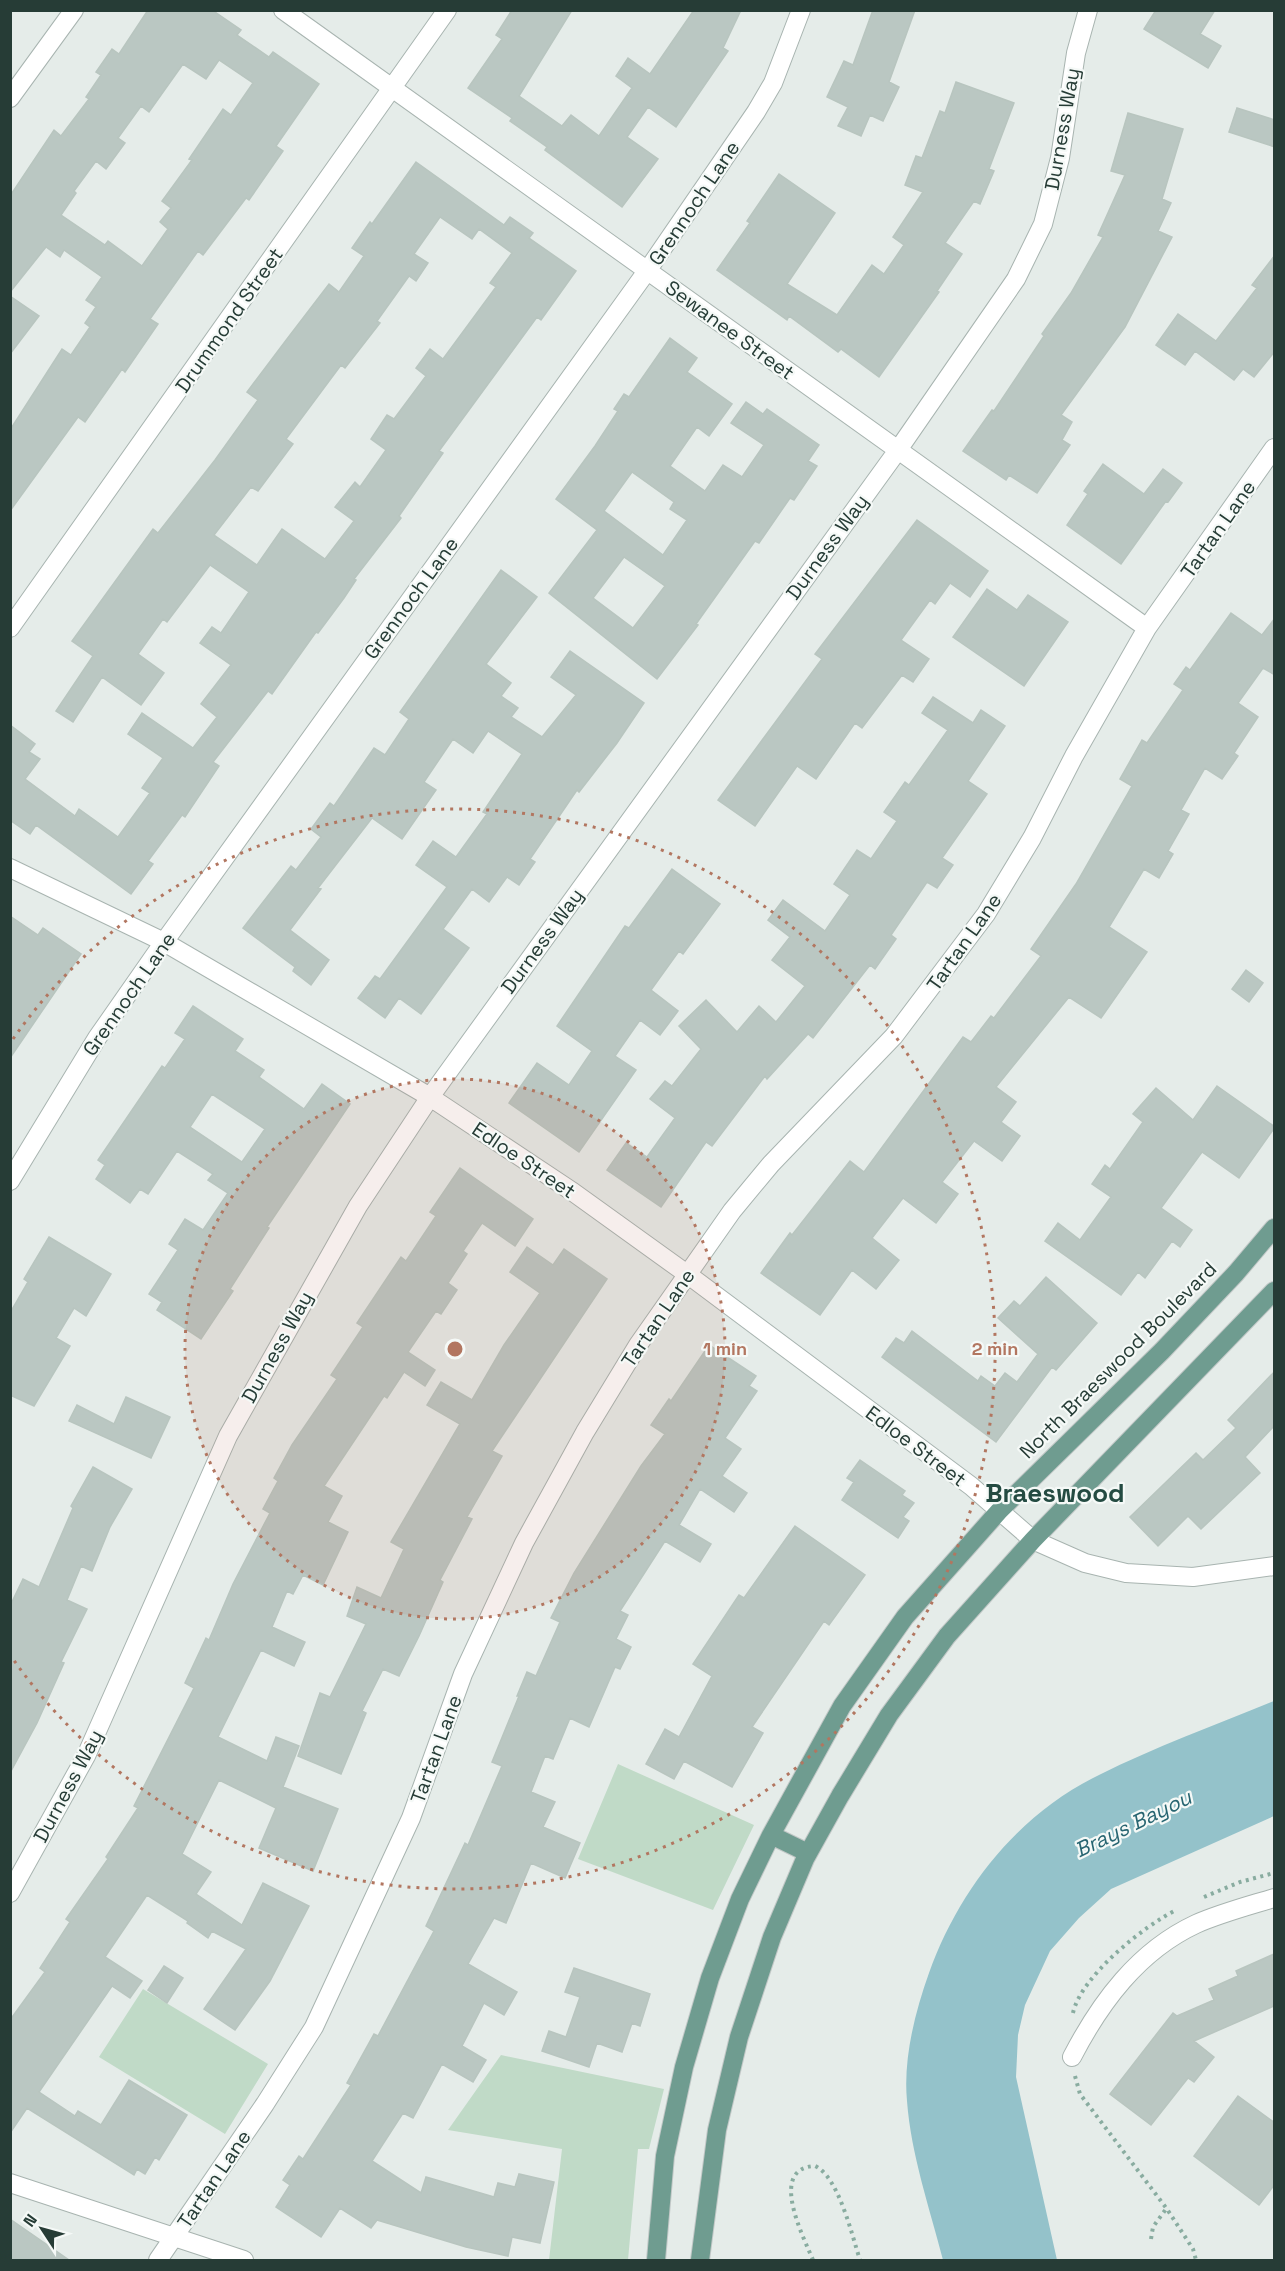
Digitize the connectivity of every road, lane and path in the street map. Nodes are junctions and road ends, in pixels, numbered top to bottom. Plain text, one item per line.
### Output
1 (74, 10) edge
2 (283, 10) edge
3 (447, 10) edge
4 (801, 10) edge
5 (1088, 10) edge
6 (393, 89) junction
7 (10, 98) edge
8 (647, 271) junction
9 (1275, 448) edge
10 (898, 450) junction
11 (10, 628) edge
12 (1147, 628) junction
13 (10, 868) edge
14 (164, 942) junction
15 (430, 1097) junction
16 (10, 1181) edge
17 (1275, 1227) edge
18 (687, 1274) junction
19 (1275, 1291) edge
20 (1000, 1510) junction
21 (1033, 1540) junction
22 (1275, 1566) edge
23 (771, 1835) junction
24 (808, 1853) junction
25 (1275, 1873) edge
26 (10, 1893) edge
27 (1275, 1898) edge
28 (1197, 1900) dead end
29 (1178, 1908) dead end
30 (1072, 2018) dead end
31 (1072, 2057) joint
32 (10, 2183) edge
33 (1167, 2209) junction
34 (174, 2238) junction
35 (1151, 2239) dead end
36 (158, 2260) edge
37 (243, 2260) edge
38 (656, 2260) edge
39 (700, 2260) edge
40 (813, 2260) edge
41 (860, 2260) edge
42 (1196, 2260) edge

1 - 7 street
2 - 6 street, Sewanee Street
3 - 6 street, Drummond Street
4 - 8 street, Grennoch Lane
5 - 10 street, Durness Way
6 - 8 street, Sewanee Street
6 - 11 street, Drummond Street
8 - 10 street, Sewanee Street
8 - 14 street, Grennoch Lane
9 - 12 street, Tartan Lane
10 - 12 street, Sewanee Street
10 - 15 street, Durness Way
12 - 18 street, Tartan Lane
13 - 14 street, Edloe Street
14 - 15 street, Edloe Street
14 - 16 street, Grennoch Lane
15 - 18 street, Edloe Street
15 - 26 street, Durness Way
17 - 20 main road, North Braeswood Boulevard
18 - 20 street, Edloe Street
18 - 34 street, Tartan Lane
19 - 21 main road
20 - 21 street, Edloe Street
20 - 23 main road, North Braeswood Boulevard
21 - 22 street, Edloe Street
21 - 24 main road
23 - 24 main road
23 - 38 main road, North Braeswood Boulevard
24 - 39 main road
25 - 28 path
27 - 31 street
29 - 30 path
31 - 33 path
32 - 34 street
33 - 35 path
33 - 42 path
34 - 36 street, Tartan Lane
34 - 37 street
40 - 41 path

